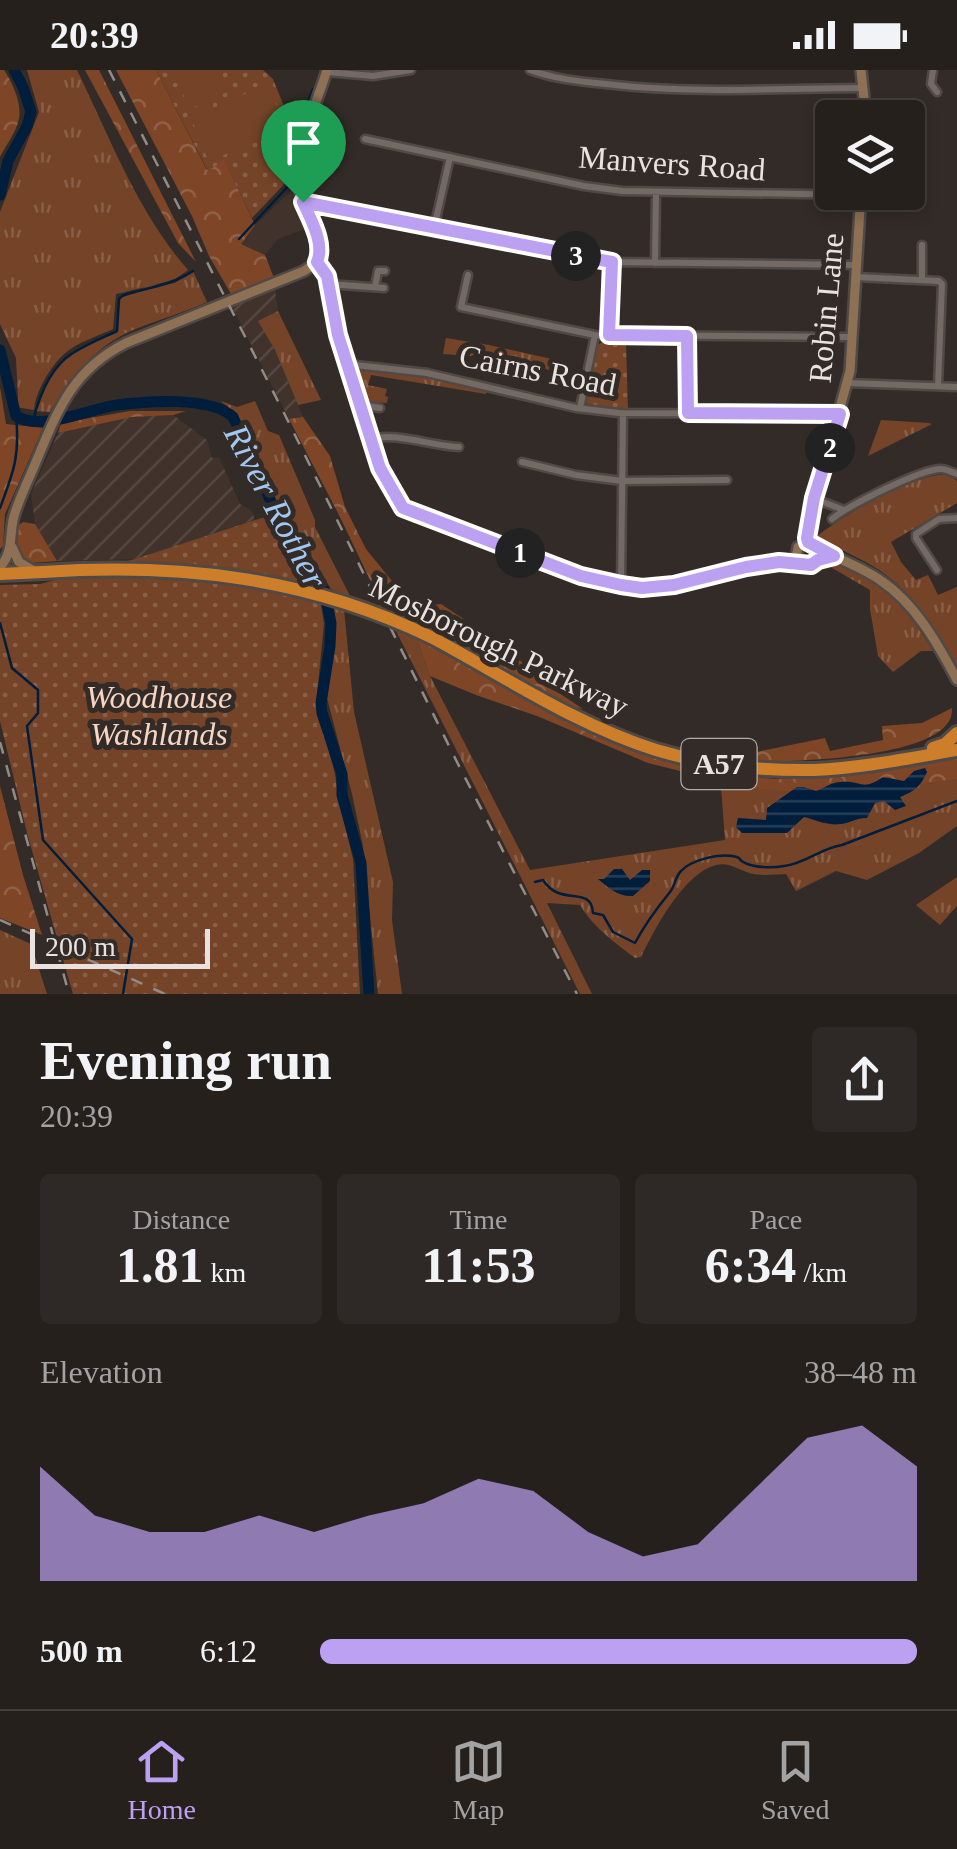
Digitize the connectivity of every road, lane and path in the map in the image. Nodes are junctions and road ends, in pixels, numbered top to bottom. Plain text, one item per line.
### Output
1 (411, 70) edge
2 (530, 70) edge
3 (861, 70) edge
4 (933, 70) edge
5 (327, 71) edge
6 (545, 72) edge
7 (373, 73) edge
8 (864, 88) junction
9 (937, 92) dead end
10 (865, 100) edge
11 (365, 139) dead end
12 (450, 157) junction
13 (656, 193) junction
14 (815, 194) edge
15 (303, 202) junction
16 (859, 210) edge
17 (434, 228) junction
18 (922, 244) dead end
19 (317, 262) junction
20 (612, 262) junction
21 (655, 263) junction
22 (385, 271) dead end
23 (856, 271) junction
24 (468, 275) dead end
25 (922, 280) junction
26 (328, 284) junction
27 (374, 287) junction
28 (384, 288) dead end
29 (595, 335) junction
30 (609, 335) junction
31 (687, 336) junction
32 (853, 337) junction
33 (347, 364) junction
34 (848, 383) junction
35 (938, 386) junction
36 (957, 387) edge
37 (360, 406) junction
38 (380, 408) dead end
39 (580, 408) junction
40 (688, 413) junction
41 (623, 414) junction
42 (840, 414) junction
43 (372, 438) junction
44 (459, 447) dead end
45 (522, 462) dead end
46 (957, 474) edge
47 (727, 480) dead end
48 (622, 481) junction
49 (814, 498) junction
50 (844, 510) junction
51 (957, 518) edge
52 (832, 519) dead end
53 (11, 540) junction
54 (813, 545) junction
55 (834, 556) junction
56 (799, 559) junction
57 (818, 560) junction
58 (937, 570) dead end
59 (0, 571) edge
60 (43, 572) junction
61 (621, 585) junction
62 (957, 680) edge
63 (957, 733) edge
64 (957, 750) edge
65 (912, 757) junction

1 - 7 street
2 - 6 street
3 - 8 street
4 - 9 street
5 - 7 street
5 - 15 street
6 - 8 street
8 - 10 street
11 - 12 street, Manvers Road
12 - 13 street, Manvers Road
12 - 17 street
13 - 14 street, Manvers Road
13 - 21 street
15 - 17 street
15 - 19 street
16 - 23 street, Robin Lane
17 - 20 street
18 - 25 street
19 - 26 street
19 - 53 street
20 - 21 street
20 - 30 street
21 - 23 street
22 - 27 street
23 - 25 street
23 - 32 street, Robin Lane
24 - 29 street
25 - 35 street
26 - 27 street
26 - 33 street
27 - 28 street
29 - 30 street
29 - 39 street
30 - 31 street
31 - 32 street
31 - 40 street
32 - 34 street, Robin Lane
33 - 37 street
33 - 39 street, Cairns Road
34 - 35 street
34 - 42 street, Robin Lane
35 - 36 street
37 - 38 street
37 - 43 street
39 - 41 street, Cairns Road
40 - 41 street, Cairns Road
40 - 42 street, Cairns Road
41 - 48 street
42 - 49 street, Robin Lane
43 - 44 street
43 - 61 street
45 - 48 street
46 - 50 street
47 - 48 street
48 - 61 street
49 - 50 street
49 - 54 street, Robin Lane
50 - 52 street
51 - 58 street
53 - 59 street
53 - 60 street
54 - 55 street
54 - 56 street
54 - 57 street, Robin Lane
55 - 57 street
55 - 62 street
56 - 57 street
56 - 61 street
59 - 60 highway, Mosborough Parkway / A57
60 - 65 highway, Mosborough Parkway / A57, bridge
63 - 65 highway, Mosborough Parkway / A57
64 - 65 highway, Mosborough Parkway / A57

